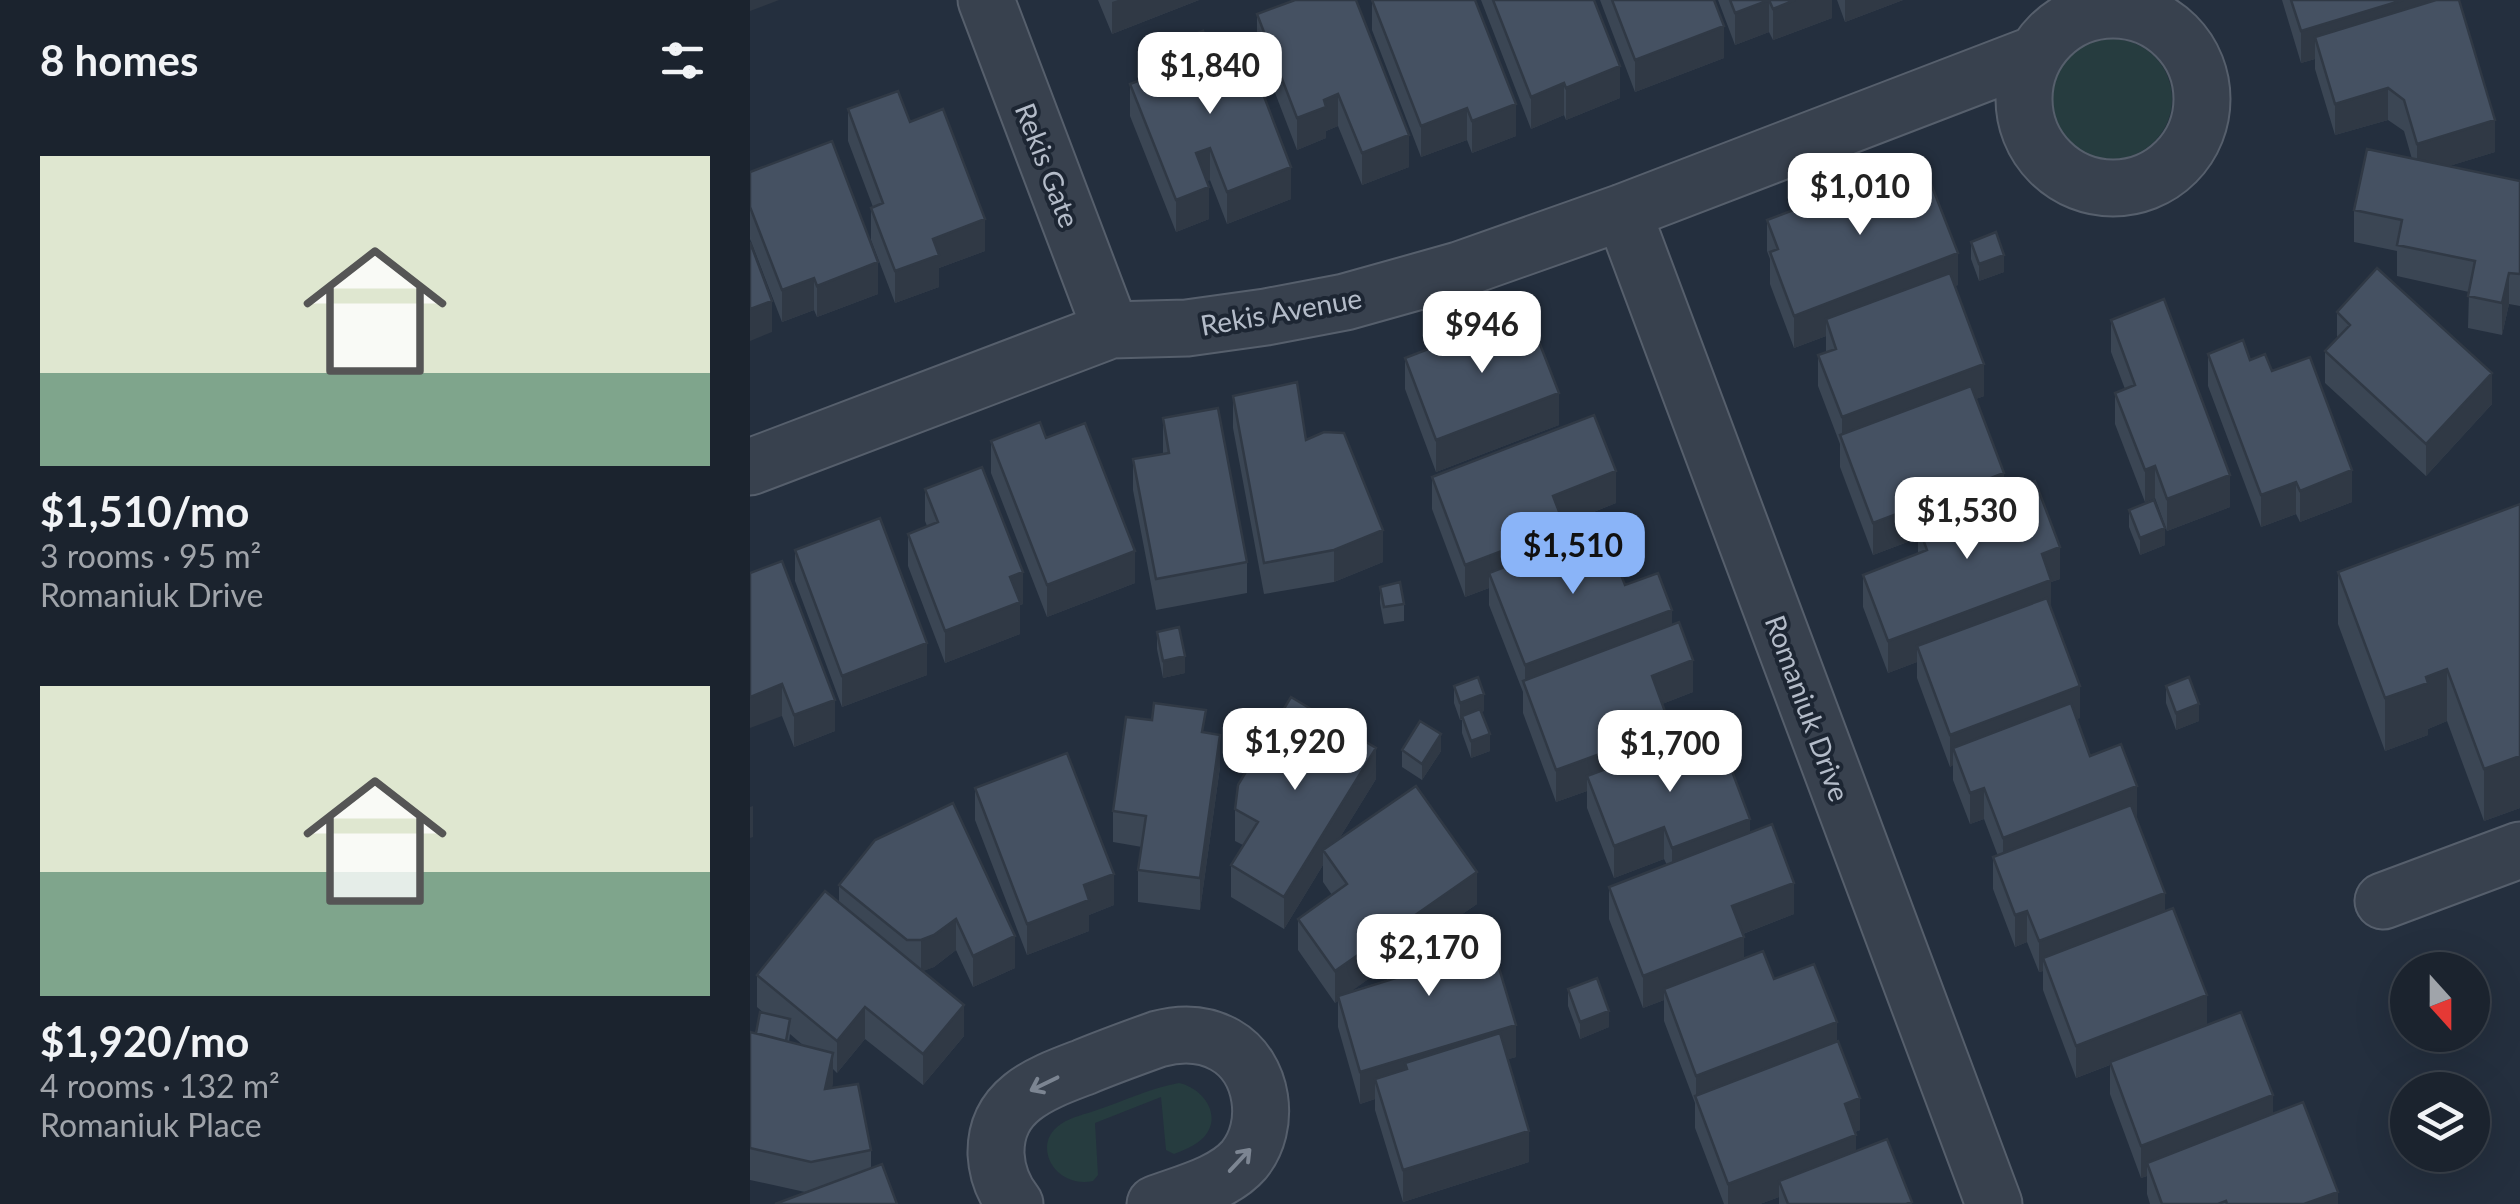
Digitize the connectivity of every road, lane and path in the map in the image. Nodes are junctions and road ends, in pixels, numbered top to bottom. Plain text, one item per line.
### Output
1 (986, 0) edge
2 (2035, 54) dead end
3 (1623, 212) junction
4 (1111, 330) junction
5 (750, 467) edge
6 (2520, 850) edge
7 (2383, 902) dead end
8 (1015, 1204) edge
9 (1155, 1204) edge
10 (1994, 1204) edge

1 - 4 street, Rekis Gate
2 - 3 street, Rekis Avenue
3 - 4 street, Rekis Avenue
3 - 10 street, Romaniuk Drive
4 - 5 street, Rekis Avenue
6 - 7 street
9 -> 8 street

